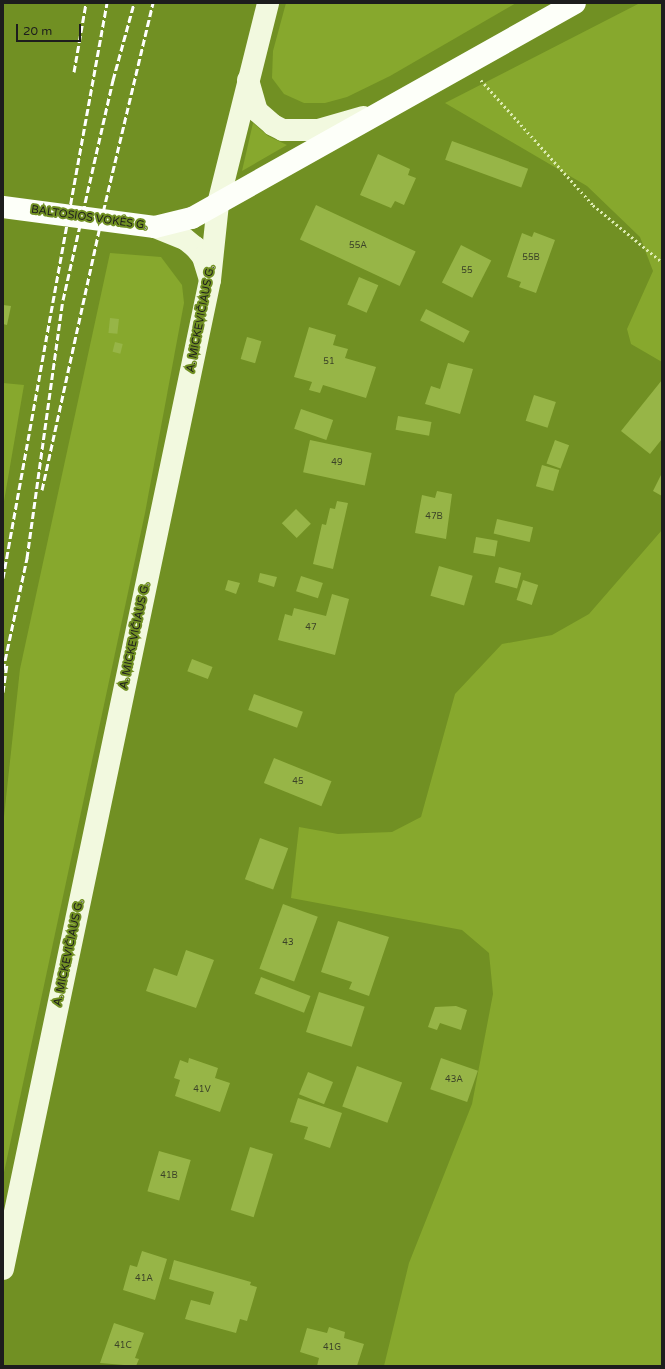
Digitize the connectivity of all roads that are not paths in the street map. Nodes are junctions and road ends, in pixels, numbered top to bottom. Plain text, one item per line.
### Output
1 (268, 3) edge
2 (575, 3) edge
3 (247, 78) junction
4 (378, 113) junction
5 (218, 204) junction
6 (3, 207) edge
7 (154, 227) junction
8 (210, 280) junction
9 (3, 1269) edge

1 - 3 main road, A. MICKEVIČIAUS G.
2 - 4 main road, BALTOSIOS VOKĖS G.
3 - 4 main road
3 - 5 main road, A. MICKEVIČIAUS G.
4 - 5 main road, BALTOSIOS VOKĖS G.
5 - 7 main road, BALTOSIOS VOKĖS G.
5 - 8 main road, A. MICKEVIČIAUS G.
6 - 7 main road, BALTOSIOS VOKĖS G.
7 - 8 main road
8 - 9 main road, A. MICKEVIČIAUS G.

